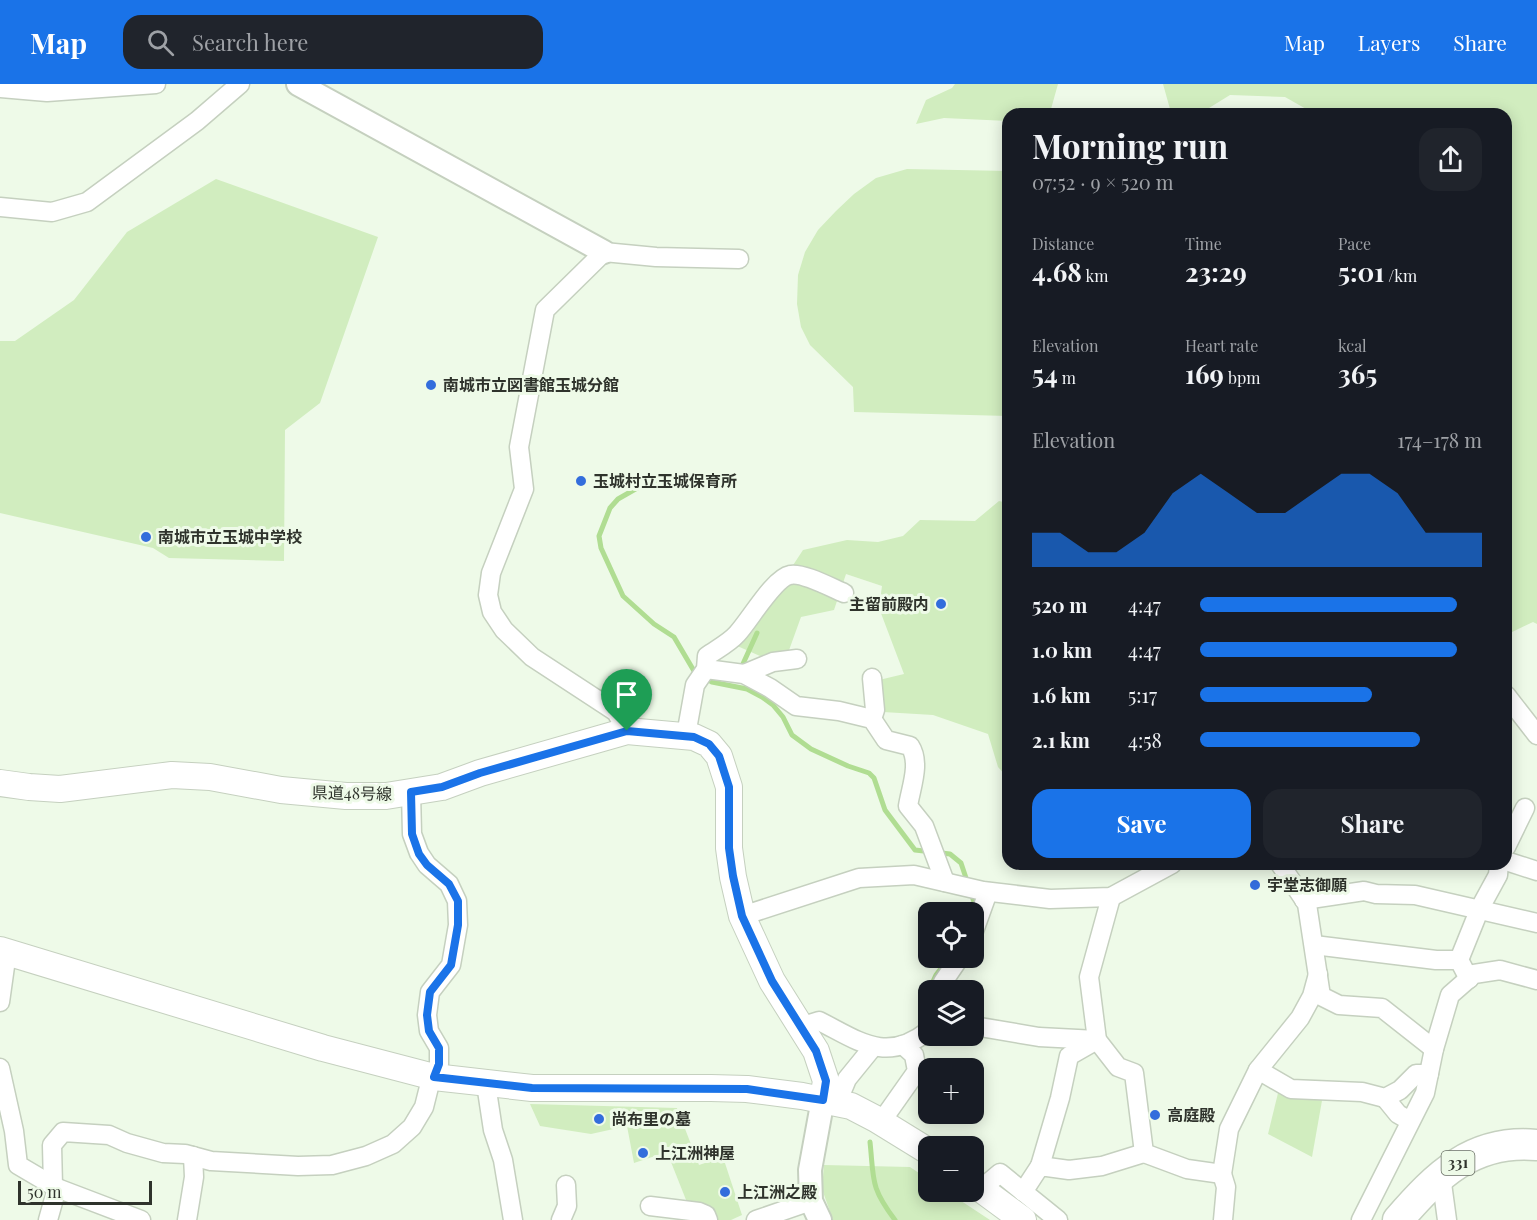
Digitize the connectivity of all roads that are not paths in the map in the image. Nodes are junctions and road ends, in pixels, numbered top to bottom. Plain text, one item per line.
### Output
1 (156, 84) edge
2 (240, 84) edge
3 (298, 84) edge
4 (0, 88) edge
5 (0, 207) edge
6 (604, 252) junction
7 (739, 259) dead end
8 (844, 593) dead end
9 (796, 659) dead end
10 (744, 674) junction
11 (702, 675) junction
12 (872, 678) dead end
13 (1512, 703) edge
14 (872, 719) junction
15 (627, 731) junction
16 (686, 735) junction
17 (1537, 735) edge
18 (0, 783) edge
19 (411, 792) junction
20 (1525, 808) dead end
21 (1512, 835) edge
22 (1512, 863) edge
23 (1161, 870) edge
24 (1284, 870) edge
25 (1498, 870) edge
26 (1537, 871) edge
27 (951, 884) junction
28 (985, 892) junction
29 (1111, 897) junction
30 (1304, 900) junction
31 (982, 902) edge
32 (1480, 909) junction
33 (742, 916) junction
34 (1537, 923) edge
35 (1314, 945) junction
36 (4, 951) edge
37 (1459, 960) junction
38 (1318, 974) junction
39 (1469, 978) junction
40 (1537, 981) edge
41 (0, 1002) edge
42 (800, 1027) junction
43 (984, 1028) edge
44 (918, 1036) edge
45 (1097, 1040) junction
46 (873, 1047) junction
47 (898, 1047) junction
48 (1434, 1049) junction
49 (0, 1068) edge
50 (1258, 1070) junction
51 (1429, 1074) junction
52 (434, 1077) junction
53 (486, 1084) junction
54 (1385, 1098) junction
55 (830, 1101) junction
56 (1410, 1121) junction
57 (881, 1122) junction
58 (918, 1145) edge
59 (1537, 1145) edge
60 (1144, 1153) junction
61 (193, 1156) junction
62 (9, 1163) edge
63 (1040, 1166) junction
64 (1222, 1174) junction
65 (1441, 1176) junction
66 (984, 1182) edge
67 (566, 1185) dead end
68 (55, 1187) junction
69 (984, 1191) edge
70 (1023, 1192) junction
71 (650, 1206) dead end
72 (816, 1210) edge
73 (48, 1220) edge
74 (141, 1220) edge
75 (187, 1220) edge
76 (513, 1220) edge
77 (561, 1220) edge
78 (708, 1220) edge
79 (756, 1220) edge
80 (1023, 1220) edge
81 (1058, 1220) edge
82 (1223, 1220) edge
83 (1361, 1220) edge
84 (1398, 1220) edge
85 (1447, 1220) edge

1 - 4 street
2 - 5 street
3 - 6 street
6 - 7 street
6 - 15 street
8 - 11 street
9 - 10 street
10 - 11 street
10 - 14 street
11 - 16 street
12 - 14 street
13 - 17 street
14 - 27 street
15 - 16 main road, 県道48号線
15 - 19 main road, 県道48号線
16 - 33 main road, 県道48号線
18 - 19 main road, 県道48号線
19 - 52 street
20 - 21 street
22 - 26 street
23 - 29 street
24 - 30 street
25 - 32 street
27 - 28 street
27 - 33 street
28 - 29 street
28 - 31 street
29 - 45 street
30 - 32 street
30 - 35 street
32 - 34 street
32 - 37 street
33 - 42 main road, 県道48号線
35 - 37 street
35 - 38 street
36 - 41 street
36 - 52 main road
37 - 39 street
38 - 48 street
38 - 50 street
39 - 40 street
39 - 48 street
42 - 46 street
42 - 55 main road, 県道48号線
43 - 45 street
44 - 47 street
45 - 60 street
45 - 63 street
46 - 47 street
46 - 55 street
47 - 57 street
48 - 51 street
49 - 62 street
50 - 54 street
50 - 64 street
51 - 54 street
51 - 56 street
52 - 53 main road
52 - 61 street
53 - 55 main road
53 - 76 street
54 - 56 street
55 - 57 main road
55 - 72 street
56 - 83 street
57 - 58 main road
59 - 65 highway, 331
60 - 63 street
60 - 64 street
61 - 68 street
61 - 75 street
62 - 68 street
63 - 70 street
64 - 82 street
65 - 84 highway, 331
65 - 85 street
66 - 70 street
67 - 77 street
68 - 73 street
68 - 74 street
69 - 80 main road
70 - 81 street
71 - 78 street
72 - 79 street

